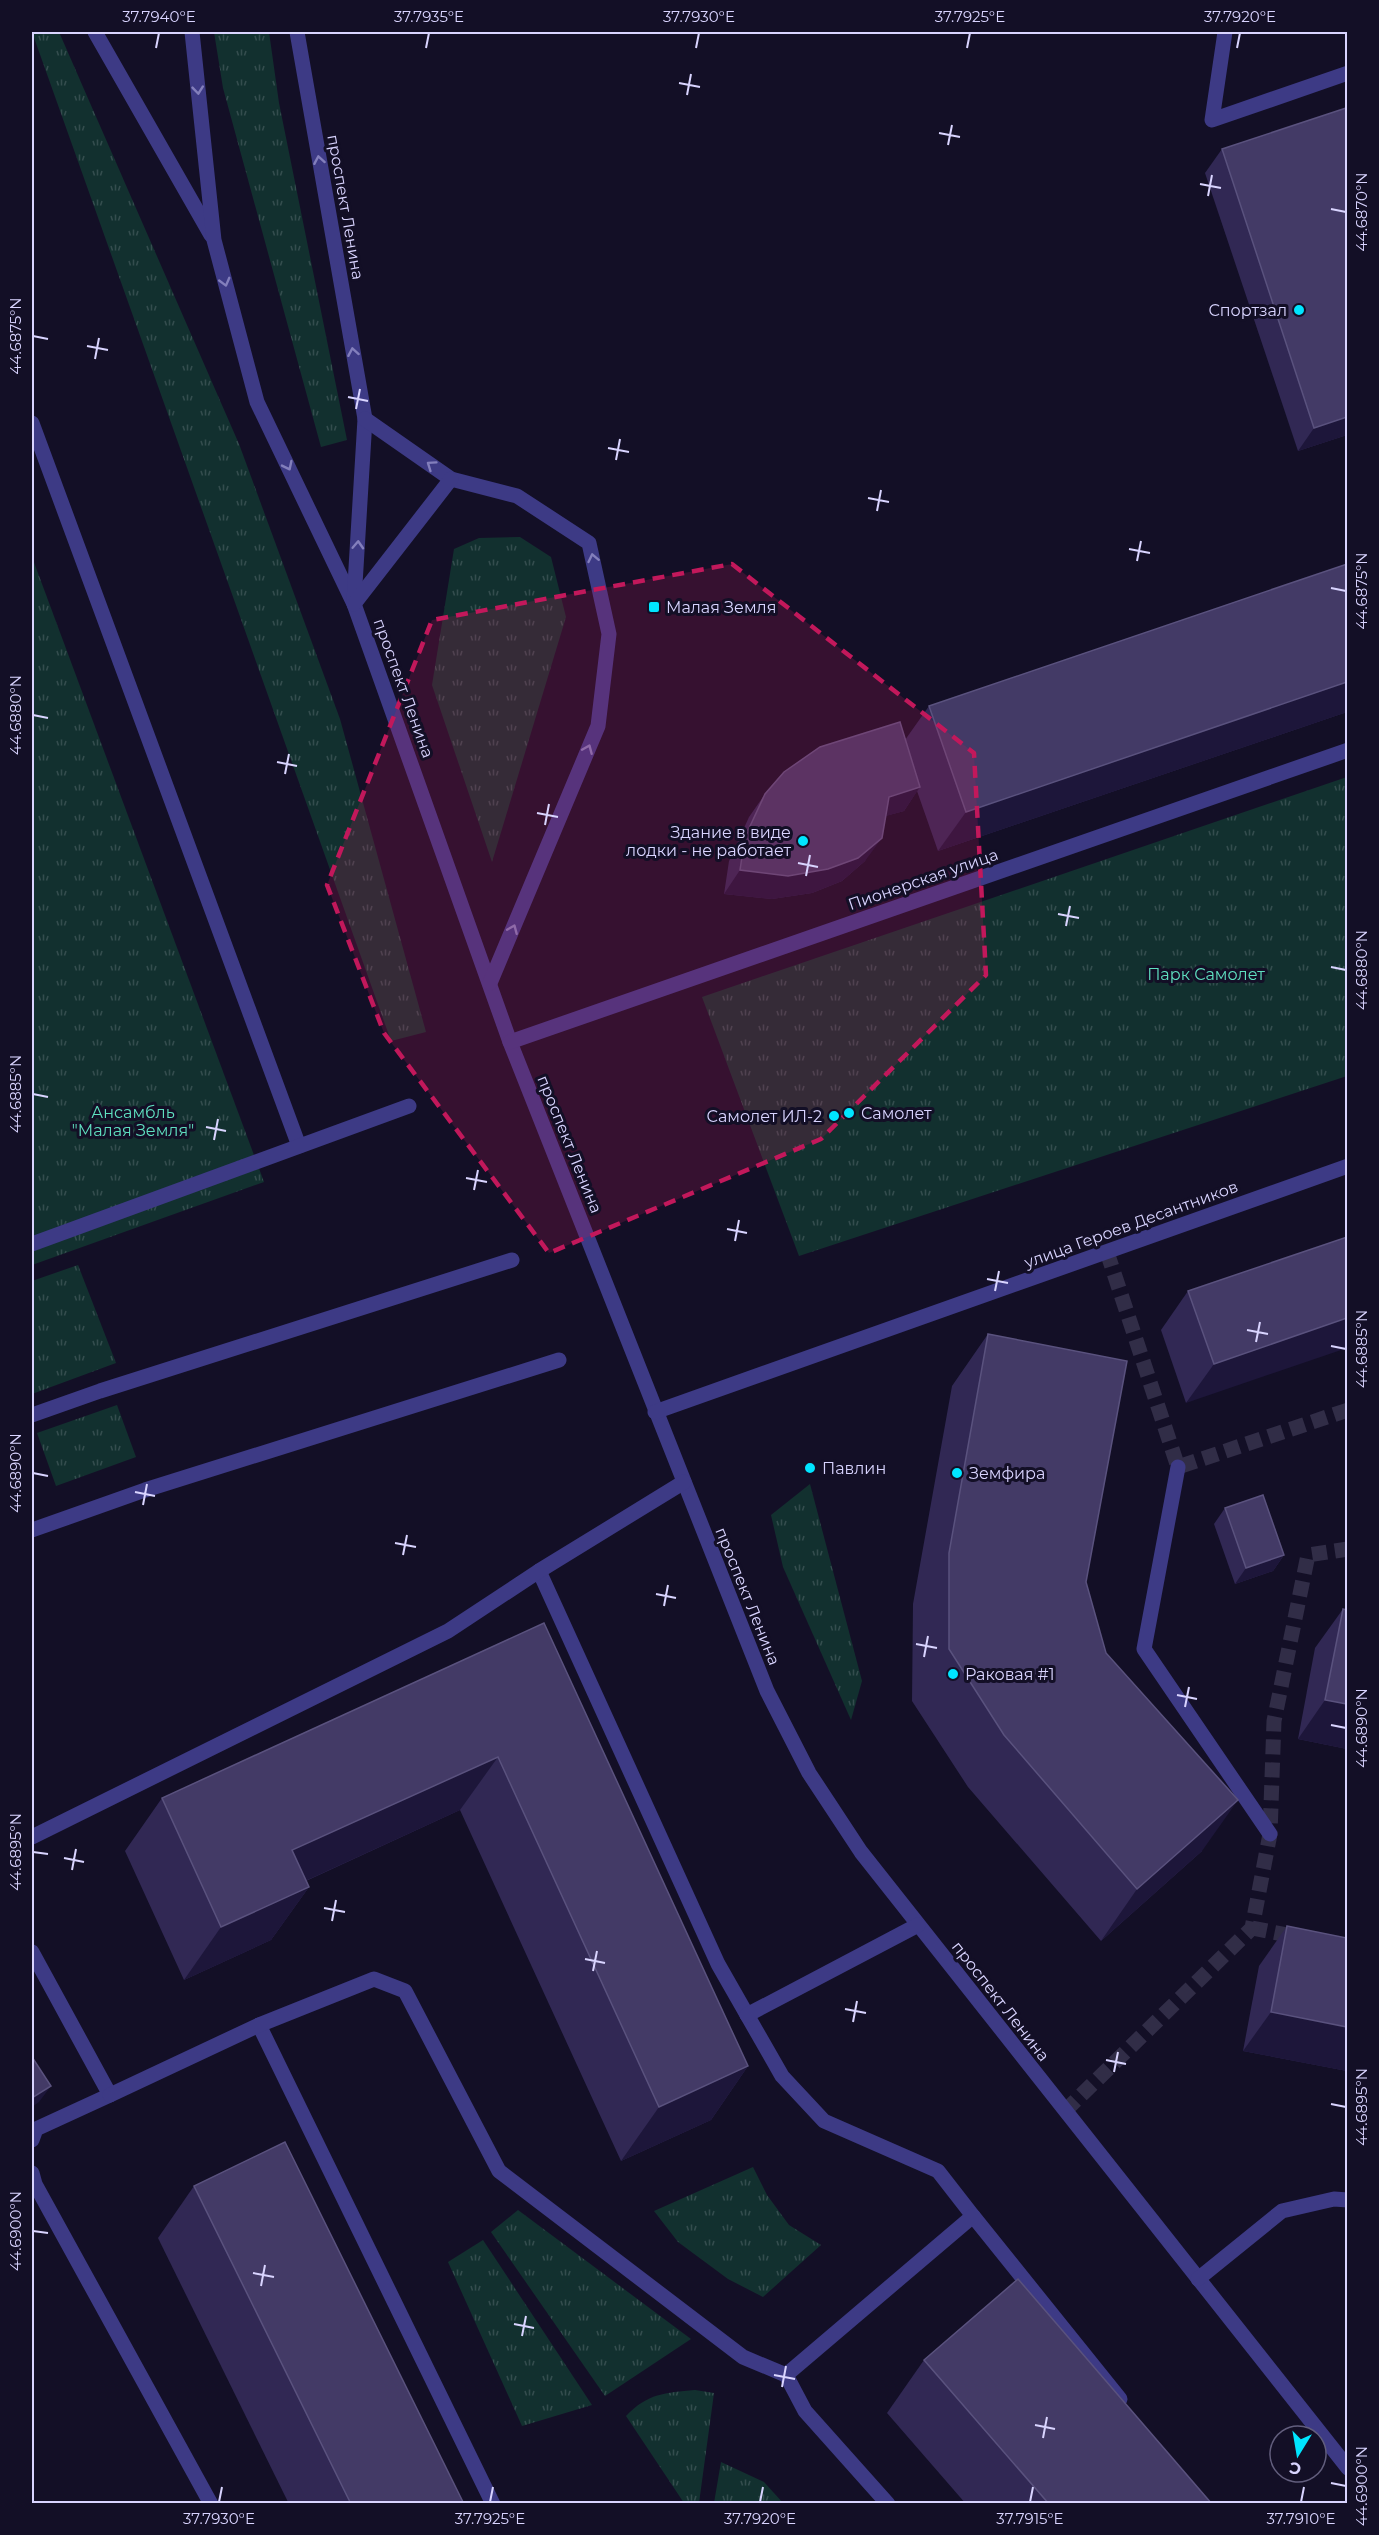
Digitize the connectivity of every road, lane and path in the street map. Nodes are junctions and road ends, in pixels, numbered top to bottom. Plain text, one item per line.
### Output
1 (95, 32) edge
2 (192, 32) edge
3 (297, 32) edge
4 (1225, 32) edge
5 (1347, 74) edge
6 (214, 240) junction
7 (365, 418) junction
8 (32, 423) edge
9 (451, 479) junction
10 (354, 604) junction
11 (1347, 750) edge
12 (490, 983) junction
13 (510, 1042) junction
14 (409, 1106) dead end
15 (299, 1146) junction
16 (1347, 1166) edge
17 (32, 1244) edge
18 (512, 1260) dead end
19 (559, 1360) dead end
20 (655, 1412) junction
21 (32, 1415) edge
22 (1179, 1467) dead end
23 (684, 1482) junction
24 (32, 1530) edge
25 (539, 1571) junction
26 (1270, 1834) dead end
27 (32, 1837) edge
28 (918, 1925) junction
29 (32, 1952) edge
30 (747, 2015) junction
31 (259, 2025) junction
32 (110, 2095) junction
33 (32, 2140) edge
34 (32, 2173) edge
35 (1347, 2200) edge
36 (973, 2216) junction
37 (1197, 2279) junction
38 (786, 2375) junction
39 (1130, 2411) edge
40 (1347, 2468) edge
41 (211, 2504) edge
42 (493, 2504) edge
43 (888, 2504) edge

1 - 6 street, проспект Ленина
2 -> 6 street, проспект Ленина
7 -> 3 street, проспект Ленина
4 - 5 street
6 -> 10 street, проспект Ленина
9 -> 7 street
10 -> 7 street, проспект Ленина
8 - 15 street
9 - 10 street
12 -> 9 street
10 - 12 street, проспект Ленина
11 - 13 street, Пионерская улица
12 - 13 street, проспект Ленина
13 - 20 street, проспект Ленина
14 - 15 street
15 - 17 street
16 - 20 street, улица Героев Десантников
18 - 21 street
19 - 24 street
20 - 23 street, проспект Ленина
22 - 26 street
23 - 25 street
23 - 28 street, проспект Ленина
25 - 27 street
25 - 30 street
28 - 30 street
28 - 37 street, проспект Ленина
29 - 32 street
30 - 36 street
31 - 32 street
31 - 38 street
31 - 42 street
32 - 33 street
34 - 41 street
35 - 37 street
36 - 38 street
36 - 39 street
37 - 40 street, проспект Ленина
38 - 43 street

